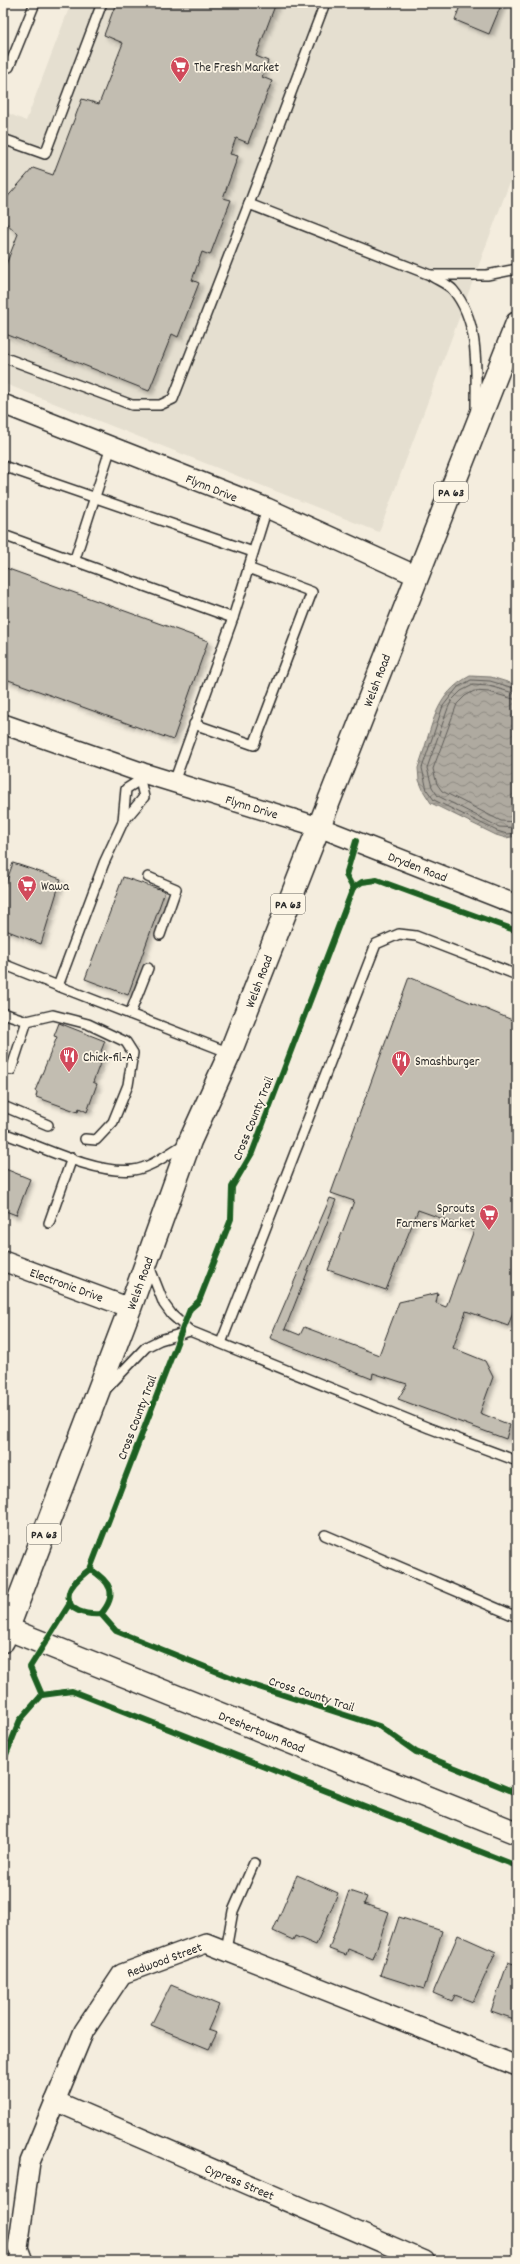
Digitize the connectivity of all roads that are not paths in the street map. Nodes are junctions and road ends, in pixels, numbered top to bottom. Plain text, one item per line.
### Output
1 (35, 3) edge
2 (102, 3) edge
3 (325, 3) edge
4 (9, 67) dead end
5 (3, 139) edge
6 (249, 204) junction
7 (517, 269) edge
8 (430, 275) junction
9 (517, 323) edge
10 (3, 357) edge
11 (3, 404) edge
12 (476, 428) junction
13 (111, 447) junction
14 (3, 466) edge
15 (95, 498) junction
16 (267, 508) junction
17 (3, 535) edge
18 (253, 552) junction
19 (74, 562) junction
20 (248, 568) junction
21 (417, 576) junction
22 (233, 618) junction
23 (3, 724) edge
24 (194, 724) junction
25 (141, 776) junction
26 (174, 782) junction
27 (122, 822) junction
28 (319, 826) junction
29 (148, 877) dead end
30 (517, 905) edge
31 (160, 935) dead end
32 (3, 964) edge
33 (148, 968) dead end
34 (517, 976) edge
35 (58, 986) junction
36 (3, 1013) edge
37 (130, 1014) junction
38 (27, 1021) junction
39 (230, 1053) junction
40 (3, 1067) edge
41 (3, 1106) edge
42 (48, 1125) dead end
43 (3, 1133) edge
44 (85, 1139) dead end
45 (190, 1141) junction
46 (72, 1158) junction
47 (49, 1223) dead end
48 (147, 1260) junction
49 (3, 1261) edge
50 (130, 1308) junction
51 (190, 1331) junction
52 (221, 1343) junction
53 (96, 1398) junction
54 (517, 1461) edge
55 (325, 1535) dead end
56 (517, 1617) edge
57 (5, 1635) edge
58 (517, 1833) edge
59 (254, 1863) dead end
60 (226, 1950) junction
61 (517, 2066) edge
62 (55, 2101) junction
63 (23, 2261) edge
64 (424, 2261) edge

1 - 4 lane
2 - 5 lane
3 - 6 lane
6 - 8 lane
6 - 10 lane
7 - 8 lane
8 - 12 lane
9 - 12 main road, Welsh Road / PA 63
11 - 13 street, Flynn Drive
12 - 21 main road, Welsh Road / PA 63
13 - 15 lane
13 - 16 street, Flynn Drive
14 - 15 lane
15 - 18 lane
15 - 19 lane
16 - 18 lane
16 - 21 street, Flynn Drive
17 - 19 lane
18 - 20 lane
19 - 22 lane
20 - 22 lane
20 - 24 lane
21 - 28 main road, Welsh Road / PA 63
22 - 24 lane
23 - 25 street, Flynn Drive
24 - 26 lane
25 - 26 street, Flynn Drive
25 - 27 lane
25 - 27 lane
26 - 28 street, Flynn Drive
27 - 35 lane
28 - 30 street, Dryden Road
28 - 39 main road, Welsh Road / PA 63
29 - 31 lane
32 - 35 lane
33 - 37 lane
34 - 52 lane
35 - 37 lane
36 - 38 lane
37 - 39 lane
38 - 40 lane
38 - 44 lane
39 - 45 main road, Welsh Road / PA 63
41 - 42 lane
43 - 46 lane
45 - 46 lane
45 - 48 main road, Welsh Road / PA 63
46 - 47 lane
48 - 50 main road, Welsh Road / PA 63
48 - 51 lane
49 - 50 street, Electronic Drive
50 - 53 main road, Welsh Road / PA 63
51 - 52 lane
51 - 53 lane
52 - 54 lane
53 - 57 main road, Welsh Road / PA 63
55 - 56 lane
57 - 58 main road, Dreshertown Road
59 - 60 lane
60 - 61 street, Redwood Street
60 - 62 street, Redwood Street
62 - 63 street, Redwood Street
62 - 64 street, Cypress Street

